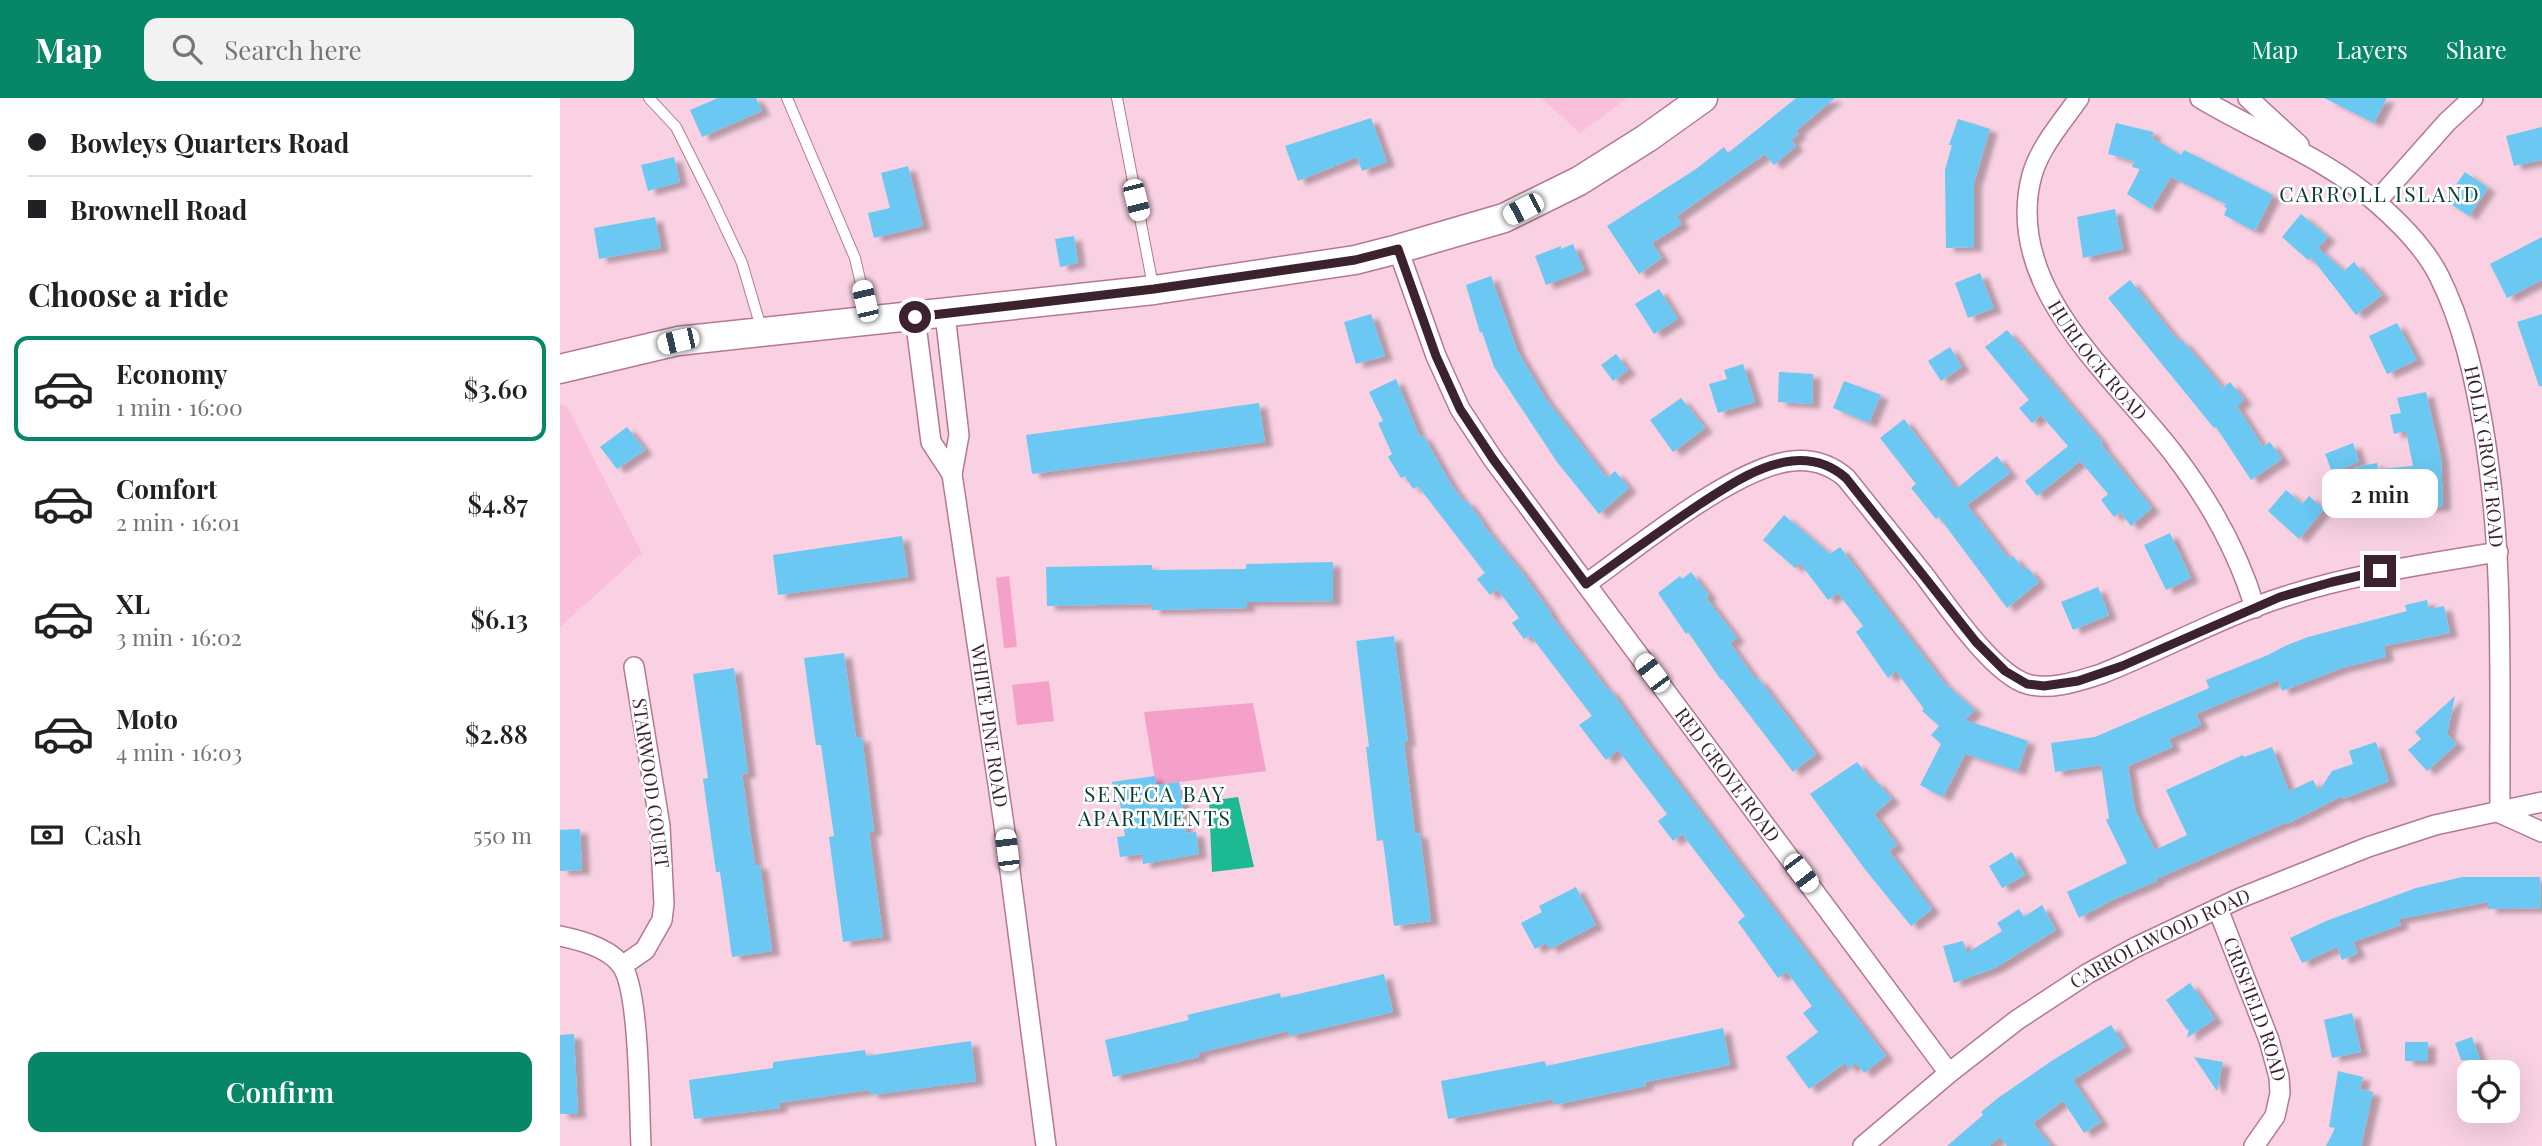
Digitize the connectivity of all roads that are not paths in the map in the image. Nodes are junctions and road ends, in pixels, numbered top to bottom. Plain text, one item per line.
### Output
1 (649, 98) edge
2 (787, 98) edge
3 (1116, 98) edge
4 (1703, 98) edge
5 (2078, 98) edge
6 (2200, 98) edge
7 (2248, 98) edge
8 (2473, 98) edge
9 (2318, 162) junction
10 (2376, 202) junction
11 (1398, 249) junction
12 (1154, 289) junction
13 (945, 314) junction
14 (915, 317) junction
15 (870, 322) junction
16 (762, 331) junction
17 (560, 369) edge
18 (952, 474) junction
19 (2498, 552) junction
20 (1586, 584) junction
21 (2255, 608) junction
22 (634, 667) dead end
23 (2542, 802) edge
24 (2500, 813) junction
25 (2542, 832) edge
26 (2218, 909) junction
27 (560, 936) edge
28 (622, 966) junction
29 (1949, 1073) junction
30 (641, 1146) edge
31 (1046, 1146) edge
32 (1863, 1146) edge
33 (2254, 1146) edge

1 - 16 lane
2 - 15 lane
3 - 12 lane
4 - 11 street
5 - 21 street, HURLOCK ROAD
6 - 9 street, HOLLY GROVE ROAD
7 - 9 street, HOLLY GROVE ROAD
8 - 10 street
9 - 10 street, HOLLY GROVE ROAD
10 - 19 street, HOLLY GROVE ROAD
11 - 12 street
11 - 20 street, RED GROVE ROAD
12 - 13 street
13 - 14 street
13 - 18 street, WHITE PINE ROAD
14 - 15 street
14 - 18 street, WHITE PINE ROAD
15 - 16 street
16 - 17 street
18 - 31 street, WHITE PINE ROAD
19 - 21 street
19 - 24 street, HOLLY GROVE ROAD
20 - 21 street
20 - 29 street, RED GROVE ROAD
22 - 28 street, STARWOOD COURT
23 - 24 street, CARROLLWOOD ROAD
24 - 25 street
24 - 26 street, CARROLLWOOD ROAD
26 - 29 street, CARROLLWOOD ROAD
26 - 33 street, CRISFIELD ROAD
27 - 28 street
28 - 30 street
29 - 32 street, CARROLLWOOD ROAD

